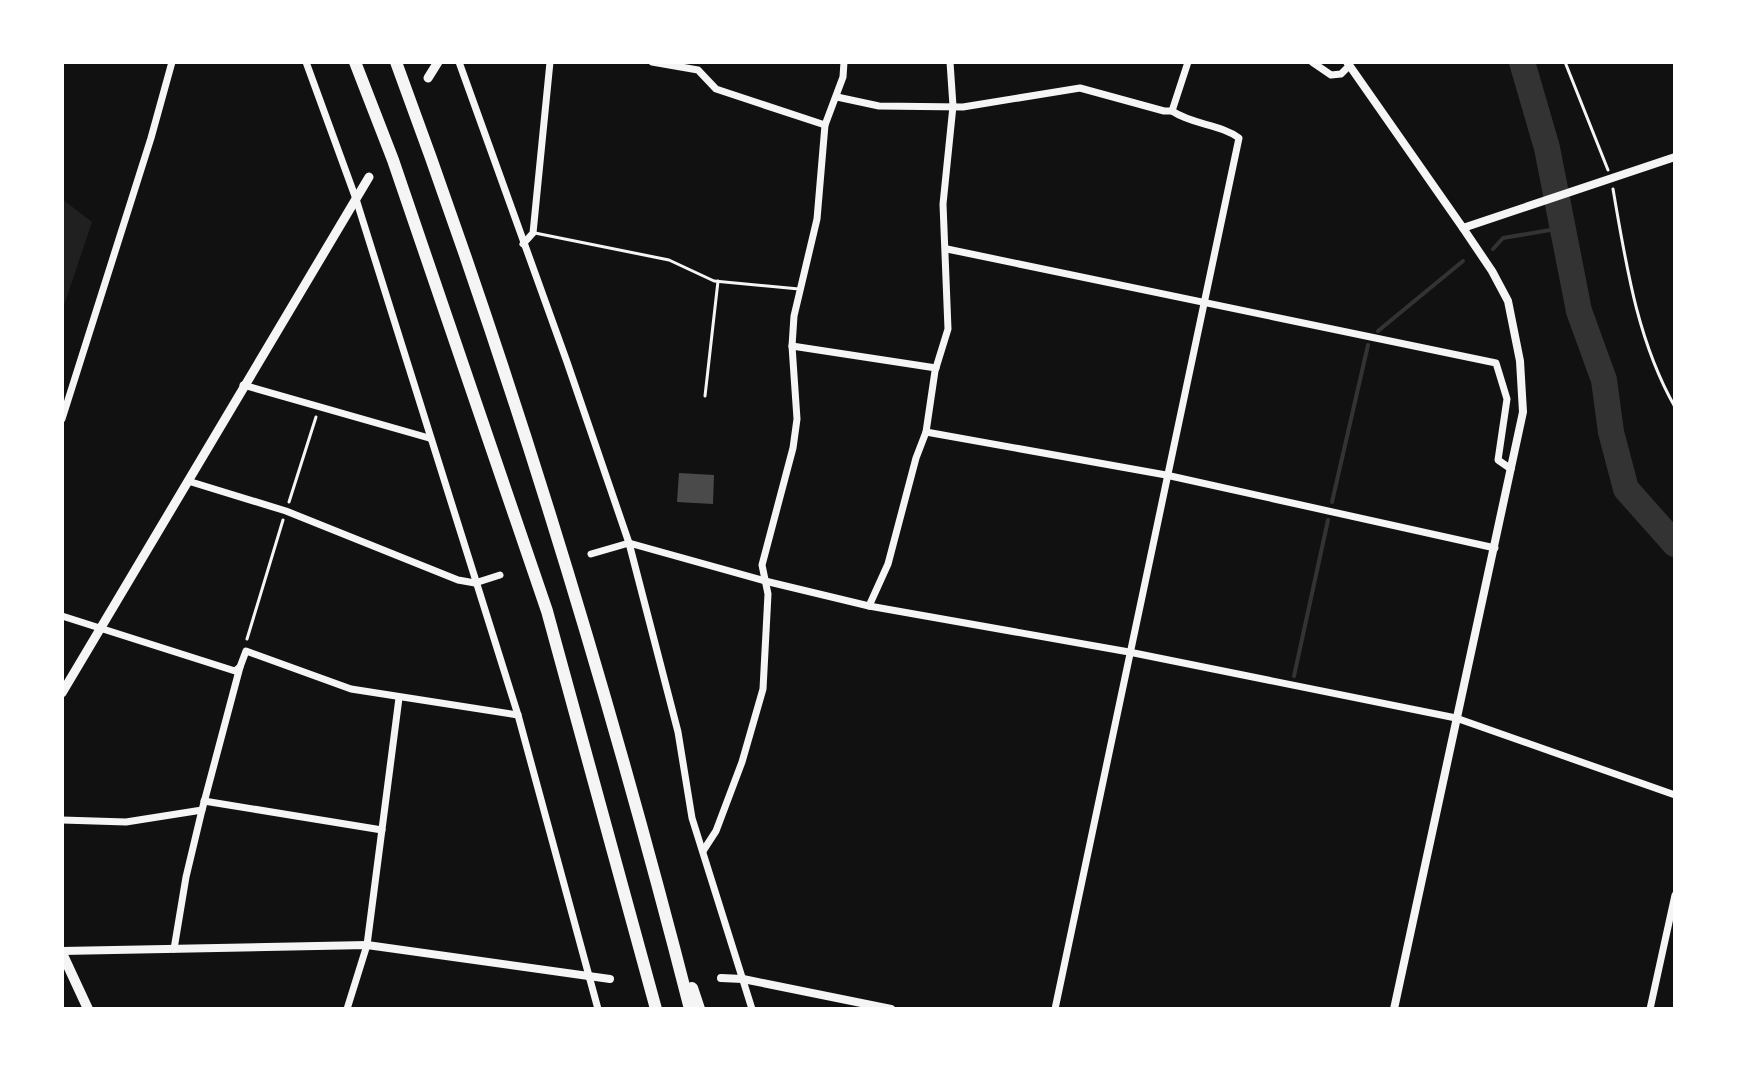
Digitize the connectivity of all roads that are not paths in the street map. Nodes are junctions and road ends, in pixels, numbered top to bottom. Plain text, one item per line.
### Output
1 (172, 62) edge
2 (306, 62) edge
3 (355, 62) edge
4 (396, 62) edge
5 (438, 62) edge
6 (459, 62) edge
7 (550, 62) edge
8 (652, 62) edge
9 (844, 62) edge
10 (950, 62) edge
11 (1188, 62) edge
12 (1312, 62) edge
13 (1348, 64) edge
14 (428, 78) dead end
15 (837, 97) junction
16 (953, 106) junction
17 (1172, 111) junction
18 (825, 125) junction
19 (1675, 157) edge
20 (369, 177) dead end
21 (356, 199) junction
22 (1463, 228) junction
23 (533, 233) junction
24 (523, 244) junction
25 (947, 249) junction
26 (718, 281) junction
27 (799, 289) junction
28 (1204, 301) junction
29 (792, 346) junction
30 (936, 368) junction
31 (243, 385) junction
32 (705, 396) dead end
33 (62, 419) edge
34 (926, 432) junction
35 (429, 438) junction
36 (1511, 469) junction
37 (1166, 475) junction
38 (188, 481) junction
39 (629, 543) junction
40 (1495, 548) junction
41 (591, 554) dead end
42 (500, 575) dead end
43 (765, 581) junction
44 (475, 583) junction
45 (869, 606) junction
46 (62, 616) edge
47 (102, 627) junction
48 (1129, 652) junction
49 (240, 667) junction
50 (62, 693) edge
51 (399, 698) junction
52 (518, 715) junction
53 (1456, 718) junction
54 (1675, 795) edge
55 (203, 805) junction
56 (62, 820) edge
57 (382, 830) junction
58 (703, 851) junction
59 (1675, 895) edge
60 (664, 906) junction
61 (367, 945) junction
62 (174, 949) junction
63 (62, 952) edge
64 (589, 978) junction
65 (721, 978) dead end
66 (610, 979) dead end
67 (743, 979) junction
68 (88, 1009) edge
69 (347, 1009) edge
70 (598, 1009) edge
71 (656, 1009) edge
72 (690, 1009) edge
73 (699, 1009) edge
74 (752, 1009) edge
75 (891, 1009) edge
76 (1055, 1009) edge
77 (1394, 1009) edge
78 (1650, 1009) edge

1 - 33 street
2 - 21 street
3 - 71 highway
4 - 60 highway
5 - 14 main road
6 - 24 street
7 - 23 street
8 - 18 street
9 - 15 street
10 - 16 street
11 - 17 street
12 - 13 street
13 - 22 street
15 - 16 street
15 - 18 street
16 - 17 street
16 - 25 street
17 - 28 street
18 - 27 street
19 - 22 street
20 - 21 main road
21 - 31 main road
21 - 35 street
22 - 36 street
23 - 24 street
23 - 26 lane
24 - 39 street
25 - 28 street
25 - 30 street
26 - 27 lane
26 - 32 lane
27 - 29 street
28 - 36 street
28 - 37 street
29 - 30 street
29 - 43 street
30 - 34 street
31 - 35 street
31 - 38 main road
34 - 37 street
34 - 45 street
35 - 44 street
36 - 40 street
37 - 40 street
37 - 48 street
38 - 44 street
38 - 47 main road
39 - 41 street
39 - 43 street
39 - 58 street
40 - 53 street
42 - 44 street
43 - 45 street
43 - 58 street
44 - 52 street
45 - 48 street
46 - 47 street
47 - 49 street
47 - 50 main road
48 - 53 street
48 - 76 street
49 - 51 street
49 - 55 street
51 - 52 street
51 - 57 street
52 - 64 street
53 - 54 street
53 - 77 street
55 - 56 street
55 - 57 street
55 - 62 street
57 - 61 street
58 - 67 street
59 - 78 street
60 - 72 highway
60 - 73 highway
61 - 62 street
61 - 64 street
61 - 69 street
62 - 63 street
63 - 68 main road
64 - 66 street
64 - 70 street
65 - 67 street
67 - 74 street
67 - 75 street

